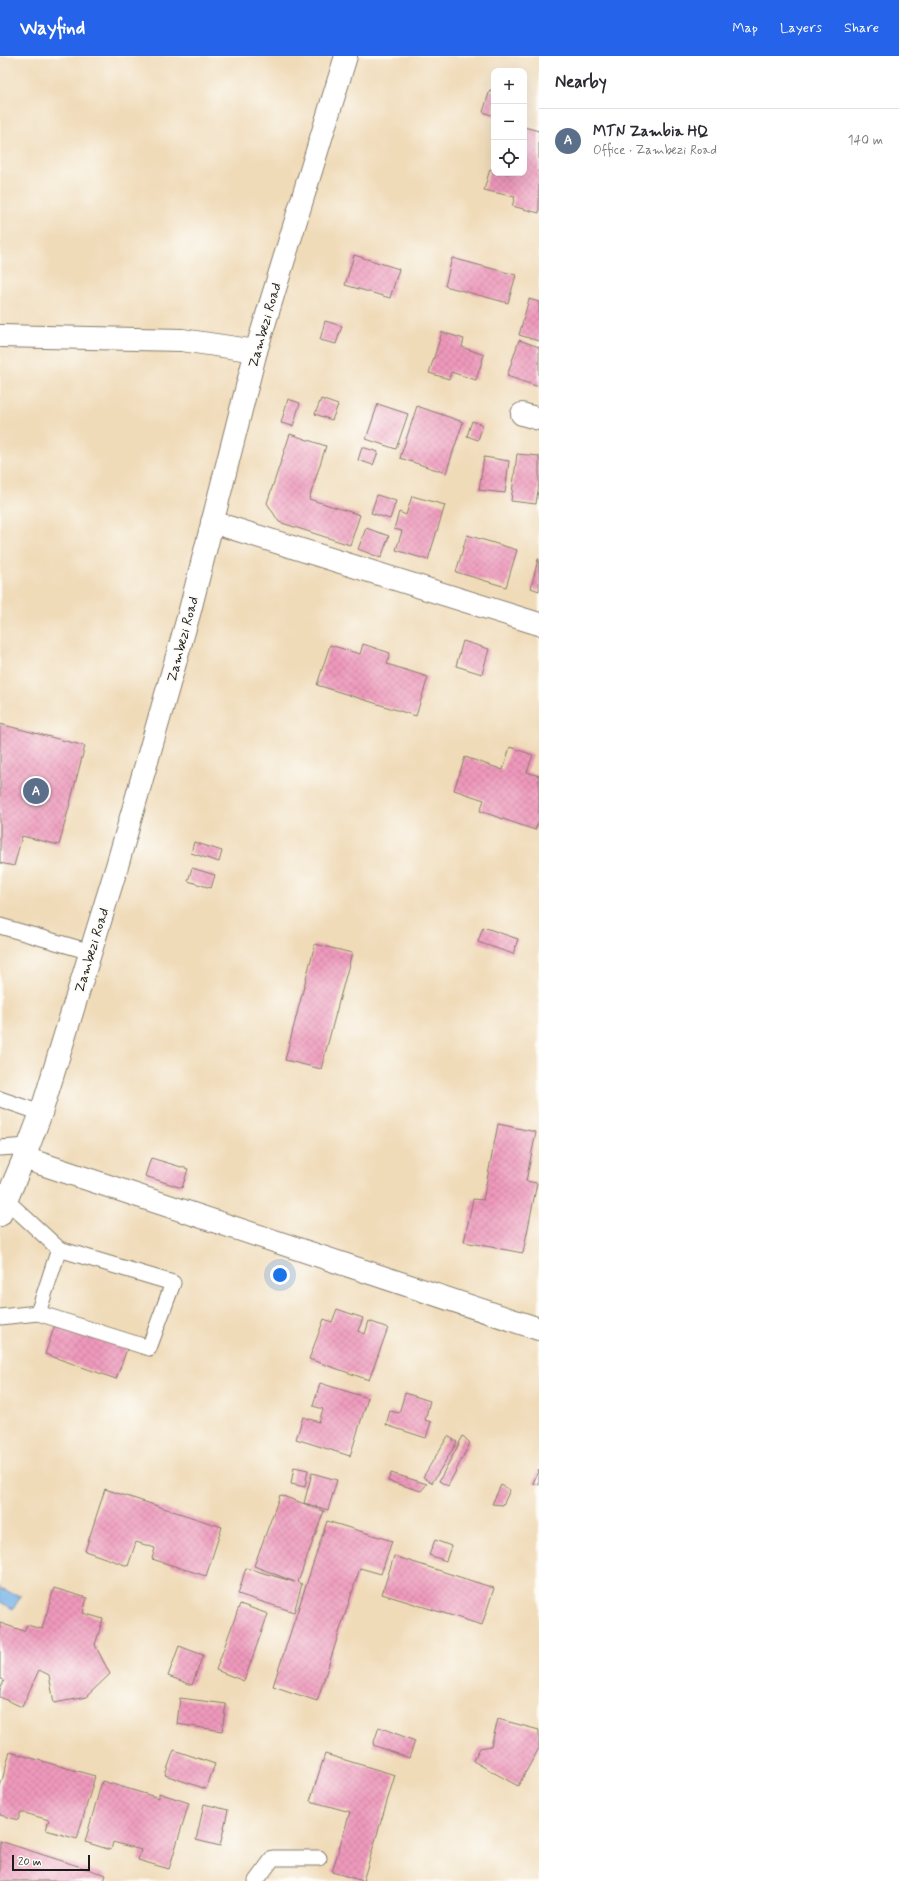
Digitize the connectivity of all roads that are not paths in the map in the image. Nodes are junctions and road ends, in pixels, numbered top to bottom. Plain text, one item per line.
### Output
1 (346, 56) edge
2 (0, 336) edge
3 (256, 351) junction
4 (212, 522) junction
5 (539, 624) edge
6 (0, 926) edge
7 (91, 952) junction
8 (0, 1099) edge
9 (41, 1113) junction
10 (0, 1148) edge
11 (26, 1152) junction
12 (3, 1208) edge
13 (59, 1249) junction
14 (38, 1312) junction
15 (0, 1317) edge
16 (539, 1329) edge
17 (319, 1858) dead end
18 (256, 1881) edge

1 - 3 main road, Zambezi Road
2 - 3 main road
3 - 4 main road, Zambezi Road
4 - 5 main road
4 - 7 main road, Zambezi Road
6 - 7 lane
7 - 9 main road, Zambezi Road
8 - 9 lane
9 - 11 main road, Zambezi Road
10 - 11 lane
11 - 12 main road, Zambezi Road
11 - 16 main road
12 - 13 lane
13 - 14 lane
13 - 14 lane
14 - 15 lane
17 - 18 lane

